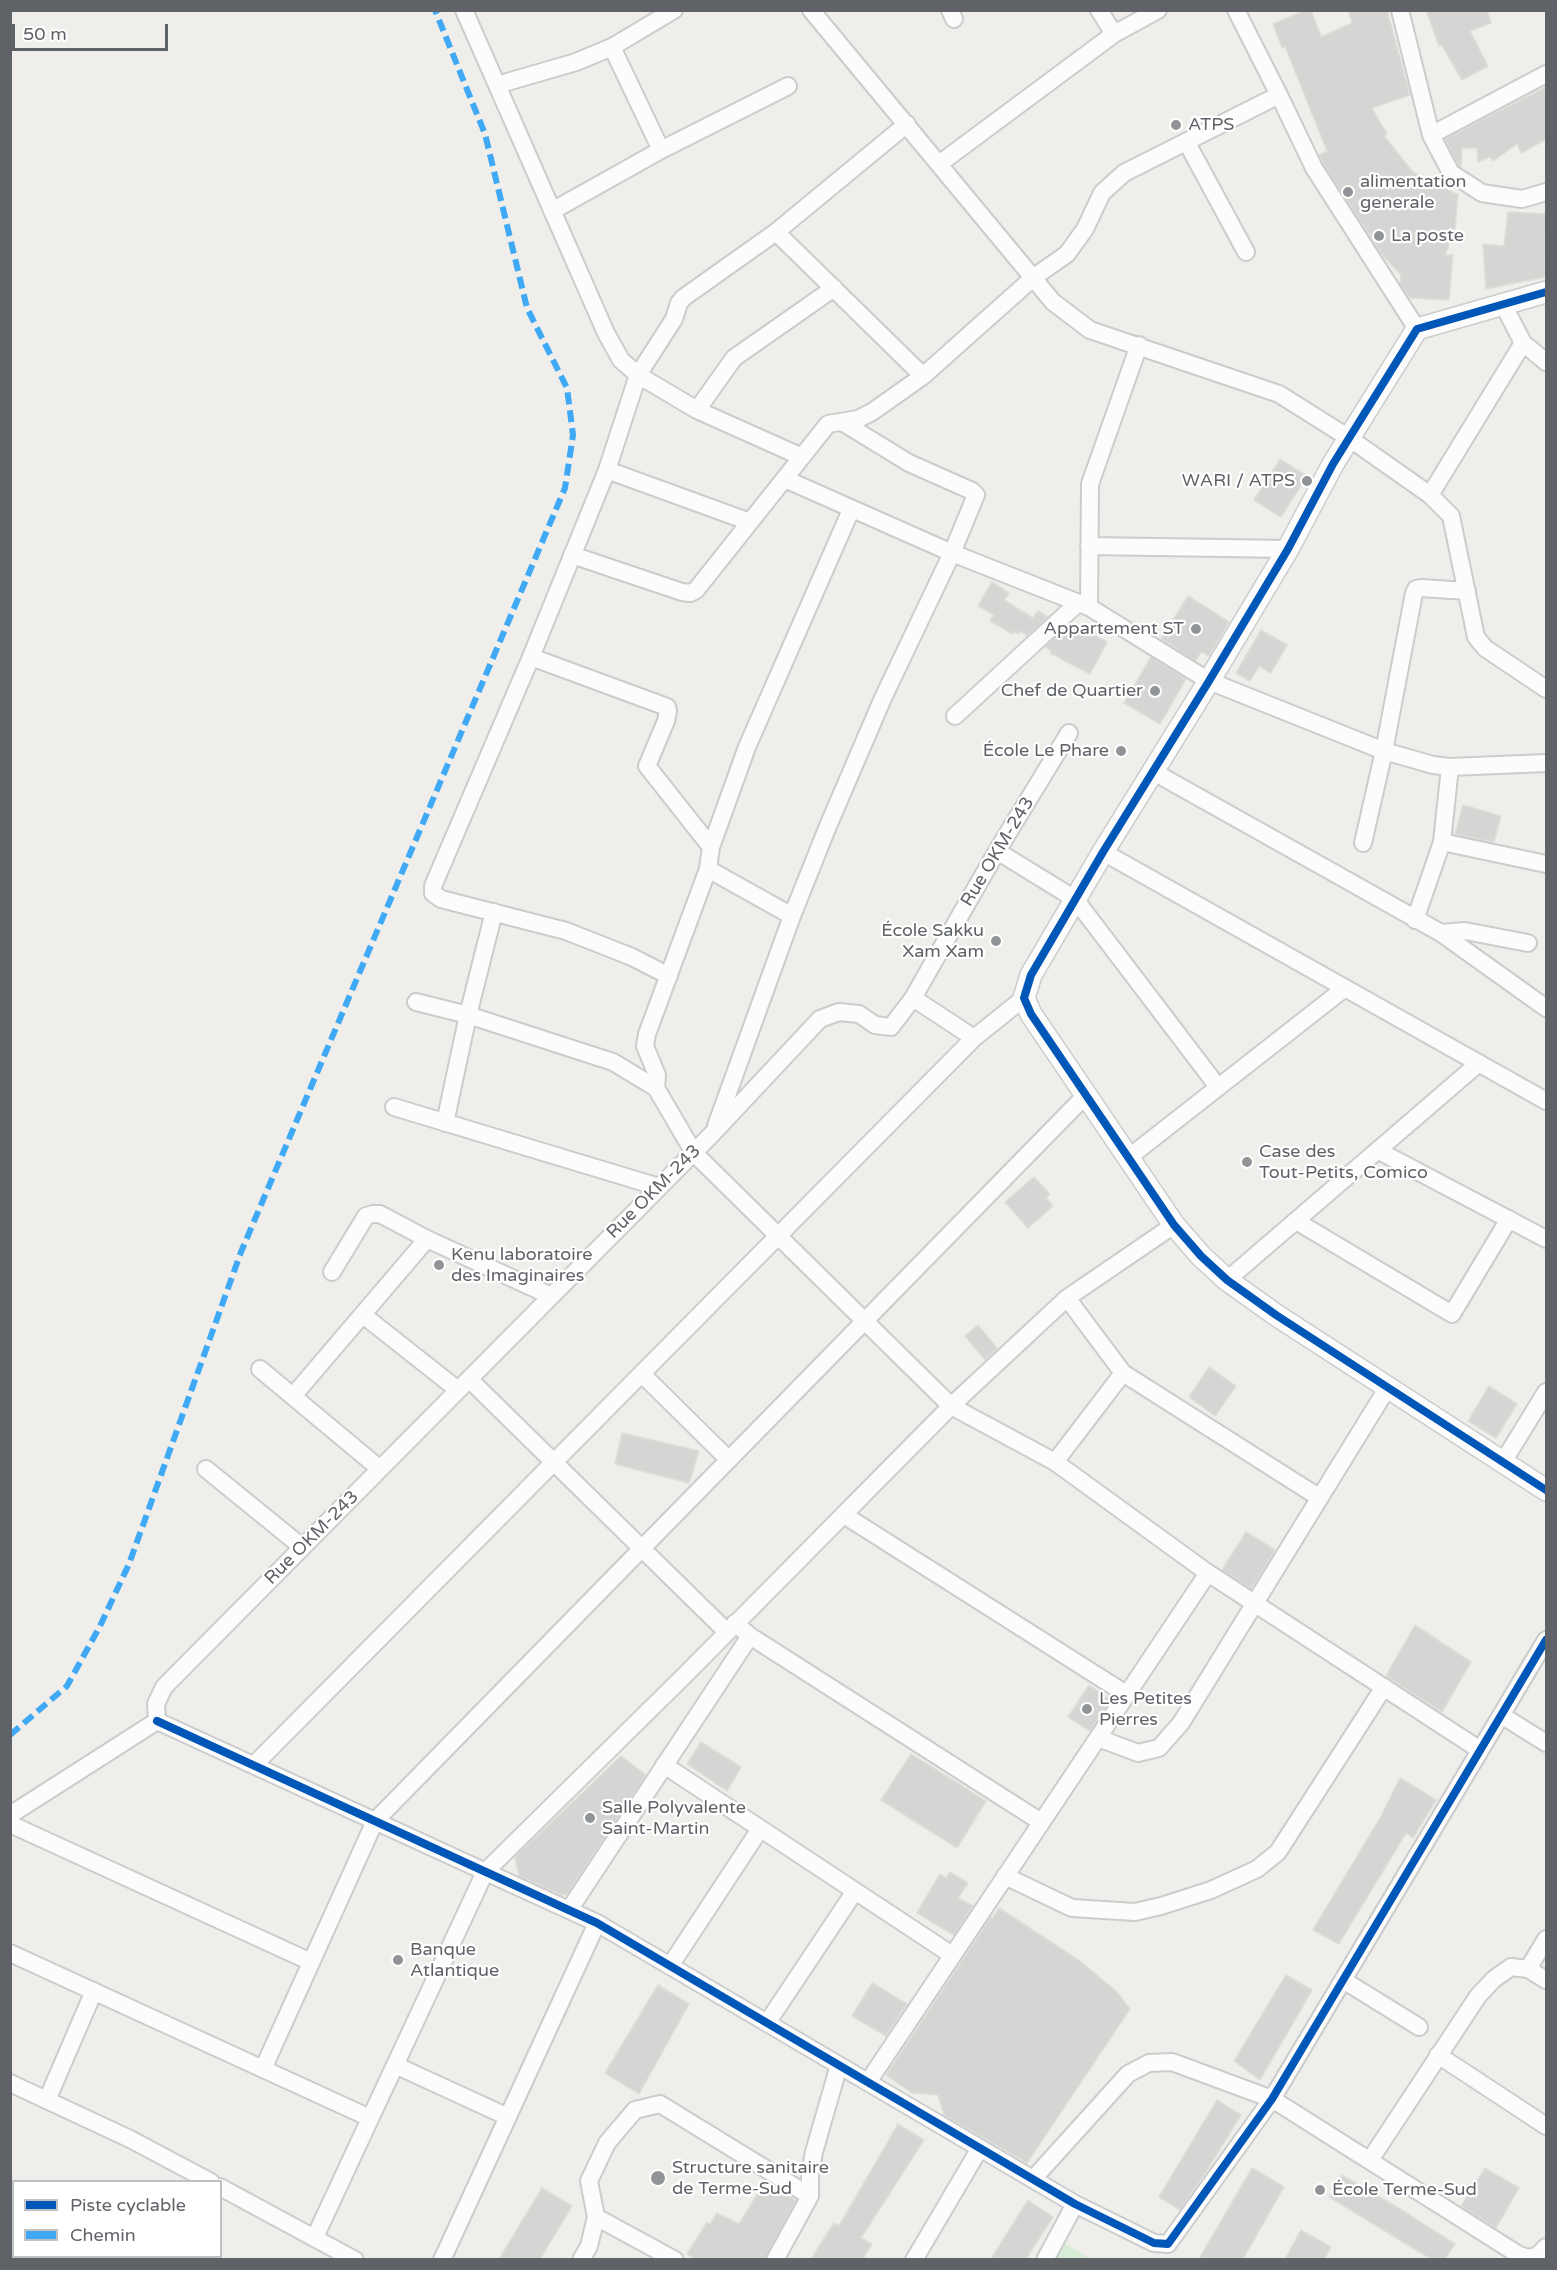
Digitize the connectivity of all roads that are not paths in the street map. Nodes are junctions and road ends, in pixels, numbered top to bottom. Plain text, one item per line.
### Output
1 (464, 10) edge
2 (674, 10) edge
3 (811, 10) edge
4 (1099, 10) edge
5 (1158, 10) edge
6 (1236, 10) edge
7 (1400, 10) edge
8 (1114, 34) junction
9 (612, 47) junction
10 (1546, 75) edge
11 (497, 86) junction
12 (788, 86) dead end
13 (1279, 95) junction
14 (907, 124) junction
15 (1431, 135) junction
16 (1188, 142) junction
17 (661, 150) junction
18 (939, 164) junction
19 (1546, 192) edge
20 (552, 211) junction
21 (776, 232) junction
22 (1246, 252) dead end
23 (1034, 277) junction
24 (834, 288) junction
25 (1546, 292) edge
26 (1503, 304) junction
27 (1417, 329) junction
28 (1523, 343) junction
29 (1139, 345) junction
30 (1546, 362) edge
31 (638, 375) junction
32 (923, 376) junction
33 (697, 410) junction
34 (842, 422) junction
35 (1349, 438) junction
36 (802, 458) junction
37 (607, 470) junction
38 (785, 479) junction
39 (1430, 495) junction
40 (851, 510) junction
41 (750, 522) junction
42 (1089, 546) junction
43 (1288, 549) junction
44 (952, 553) junction
45 (572, 555) junction
46 (1467, 591) junction
47 (1083, 605) junction
48 (531, 657) junction
49 (1209, 681) junction
50 (1546, 689) edge
51 (955, 716) dead end
52 (1069, 733) dead end
53 (1384, 751) junction
54 (1546, 762) edge
55 (1450, 767) junction
56 (1152, 771) junction
57 (1442, 842) junction
58 (1363, 843) dead end
59 (711, 847) junction
60 (997, 851) junction
61 (1103, 852) junction
62 (1546, 864) edge
63 (708, 869) junction
64 (1075, 899) junction
65 (494, 912) junction
66 (792, 916) junction
67 (1415, 920) junction
68 (1441, 933) junction
69 (1528, 944) dead end
70 (669, 976) junction
71 (1345, 988) junction
72 (913, 998) junction
73 (1024, 998) junction
74 (416, 1002) dead end
75 (1546, 1008) edge
76 (468, 1016) junction
77 (974, 1038) junction
78 (1479, 1064) junction
79 (656, 1088) junction
80 (1218, 1088) junction
81 (1086, 1095) junction
82 (1546, 1101) edge
83 (394, 1107) dead end
84 (446, 1123) junction
85 (714, 1132) junction
86 (1379, 1151) junction
87 (694, 1153) junction
88 (1128, 1158) junction
89 (659, 1187) junction
90 (1509, 1219) junction
91 (1296, 1221) junction
92 (1174, 1225) junction
93 (778, 1236) junction
94 (427, 1239) junction
95 (1546, 1239) edge
96 (332, 1272) dead end
97 (1227, 1280) junction
98 (551, 1296) junction
99 (1067, 1298) junction
100 (363, 1315) junction
101 (865, 1321) junction
102 (260, 1369) dead end
103 (1123, 1373) junction
104 (642, 1374) junction
105 (463, 1385) junction
106 (1388, 1387) junction
107 (1546, 1392) edge
108 (293, 1396) junction
109 (951, 1406) junction
110 (729, 1460) junction
111 (554, 1462) junction
112 (1055, 1462) junction
113 (1503, 1462) junction
114 (206, 1469) dead end
115 (380, 1469) junction
116 (1546, 1490) edge
117 (1320, 1498) junction
118 (844, 1515) junction
119 (302, 1547) junction
120 (642, 1549) junction
121 (1208, 1573) junction
122 (1255, 1604) junction
123 (731, 1627) junction
124 (750, 1636) junction
125 (1546, 1640) edge
126 (1384, 1687) junction
127 (1126, 1694) junction
128 (1501, 1715) junction
129 (157, 1721) junction
130 (1098, 1738) junction
131 (1546, 1743) edge
132 (1480, 1750) junction
133 (254, 1765) junction
134 (664, 1765) junction
135 (10, 1815) edge
136 (375, 1821) junction
137 (1041, 1822) junction
138 (10, 1824) edge
139 (760, 1829) junction
140 (485, 1872) junction
141 (1005, 1876) junction
142 (855, 1891) junction
143 (568, 1910) junction
144 (597, 1923) junction
145 (1546, 1939) edge
146 (10, 1953) edge
147 (952, 1955) junction
148 (311, 1962) junction
149 (670, 1966) junction
150 (1528, 1969) junction
151 (1343, 1980) junction
152 (1546, 1980) edge
153 (94, 1991) junction
154 (767, 2023) junction
155 (1419, 2026) dead end
156 (1438, 2055) junction
157 (395, 2065) junction
158 (839, 2065) junction
159 (263, 2069) junction
160 (868, 2082) junction
161 (10, 2083) edge
162 (1272, 2099) junction
163 (47, 2100) junction
164 (508, 2117) junction
165 (370, 2118) junction
166 (1546, 2126) edge
167 (980, 2148) junction
168 (1370, 2160) junction
169 (1033, 2179) junction
170 (208, 2180) edge
171 (222, 2188) edge
172 (810, 2196) junction
173 (1075, 2204) junction
174 (596, 2217) junction
175 (315, 2237) junction
176 (1546, 2247) edge
177 (355, 2259) edge
178 (442, 2259) edge
179 (581, 2259) edge
180 (675, 2259) edge
181 (775, 2259) edge
182 (914, 2259) edge
183 (1045, 2259) edge

1 - 11 street
2 - 9 street
3 - 14 street
4 - 8 street
5 - 8 street
6 - 13 street
7 - 15 street
8 - 18 street
9 - 11 street
9 - 17 street
10 - 15 street
11 - 20 street
12 - 17 street
13 - 16 street
13 - 27 street
14 - 18 street
14 - 21 street
15 - 19 street
16 - 22 street
16 - 23 street
17 - 20 street
18 - 23 street
20 - 31 street
21 - 24 street
21 - 31 street
23 - 29 street
23 - 32 street
24 - 32 street
24 - 33 street
25 - 26 street
26 - 27 street
26 - 28 street
27 - 35 street
28 - 30 street
28 - 39 street
29 - 35 street
29 - 42 street
31 - 33 street
31 - 37 street
32 - 34 street
33 - 36 street
34 - 36 street
34 - 44 street
35 - 39 street
35 - 43 street
36 - 38 street
37 - 41 street
37 - 45 street
38 - 40 street
38 - 41 street
39 - 46 street
40 - 44 street
40 - 59 street
41 - 45 street
42 - 43 street
42 - 47 street
43 - 49 street
44 - 47 street
44 - 66 street
45 - 48 street
46 - 50 street
46 - 53 street
47 - 49 street
47 - 51 street
48 - 59 street
48 - 65 street
49 - 53 street
49 - 56 street
52 - 60 street, Rue OKM-243
53 - 55 street
53 - 58 street
54 - 55 street
55 - 57 street
56 - 61 street
56 - 67 street
57 - 62 street
57 - 67 street
59 - 63 street
60 - 64 street
60 - 72 street, Rue OKM-243
61 - 64 street
61 - 71 street
63 - 66 street
63 - 70 street
64 - 73 street
64 - 80 street
65 - 70 street
65 - 76 street
66 - 85 street
67 - 68 street
68 - 69 street
68 - 75 street
70 - 79 street
71 - 78 street
71 - 80 street
72 - 77 street
72 - 85 street, Rue OKM-243
73 - 77 street
73 - 81 street
74 - 76 street
76 - 79 street
76 - 84 street
77 - 93 street
78 - 82 street
78 - 86 street
79 - 87 street
80 - 88 street
81 - 88 street
81 - 101 street
83 - 84 street
84 - 89 street
85 - 87 street, Rue OKM-243
86 - 90 street
86 - 91 street
87 - 89 street, Rue OKM-243
87 - 93 street
88 - 92 street
89 - 98 street, Rue OKM-243
90 - 91 street
90 - 95 street
91 - 97 street
92 - 97 street
92 - 99 street
93 - 101 street
93 - 104 street
94 - 96 street
94 - 98 street
94 - 100 street
97 - 106 street
98 - 105 street, Rue OKM-243
99 - 103 street
99 - 109 street
100 - 105 street
100 - 108 street
101 - 109 street
101 - 110 street
102 - 108 street
103 - 112 street
103 - 117 street
104 - 110 street
104 - 111 street
105 - 111 street
105 - 115 street, Rue OKM-243
106 - 113 street
106 - 117 street
107 - 113 street
108 - 115 street
109 - 112 street
109 - 118 street
110 - 120 street
111 - 120 street
111 - 133 street
112 - 121 street
113 - 116 street
114 - 119 street
115 - 119 street, Rue OKM-243
117 - 122 street
118 - 123 street
118 - 127 street
119 - 129 street, Rue OKM-243
120 - 123 street
120 - 136 street
121 - 122 street
121 - 127 street
122 - 126 street
122 - 130 street
123 - 124 street
123 - 140 street
124 - 134 street
124 - 137 street
125 - 128 street
126 - 132 street
126 - 141 street
127 - 130 street
128 - 131 street
128 - 132 street
129 - 133 street
129 - 135 street
130 - 137 street
132 - 151 street
133 - 136 street
134 - 139 street
134 - 143 street
136 - 140 street
136 - 148 street
137 - 141 street
138 - 148 street
139 - 142 street
139 - 149 street
140 - 143 street
140 - 157 street
141 - 147 street
142 - 147 street
142 - 154 street
143 - 144 street
144 - 149 street
144 - 164 street
145 - 150 street
146 - 153 street
147 - 160 street
148 - 159 street
149 - 154 street
150 - 152 street
150 - 156 street
151 - 155 street
151 - 162 street
153 - 159 street
153 - 163 street
154 - 158 street
156 - 166 street
156 - 168 street
157 - 164 street
157 - 165 street
158 - 160 street
158 - 172 street
159 - 165 street
160 - 167 street
161 - 163 street
162 - 168 street
162 - 169 street
162 - 173 street
163 - 170 street
164 - 178 street
165 - 175 street
167 - 169 street
167 - 182 street
168 - 176 street
169 - 173 street
171 - 175 street
172 - 174 street
172 - 181 street
173 - 183 street
174 - 179 street
174 - 180 street
175 - 177 street

